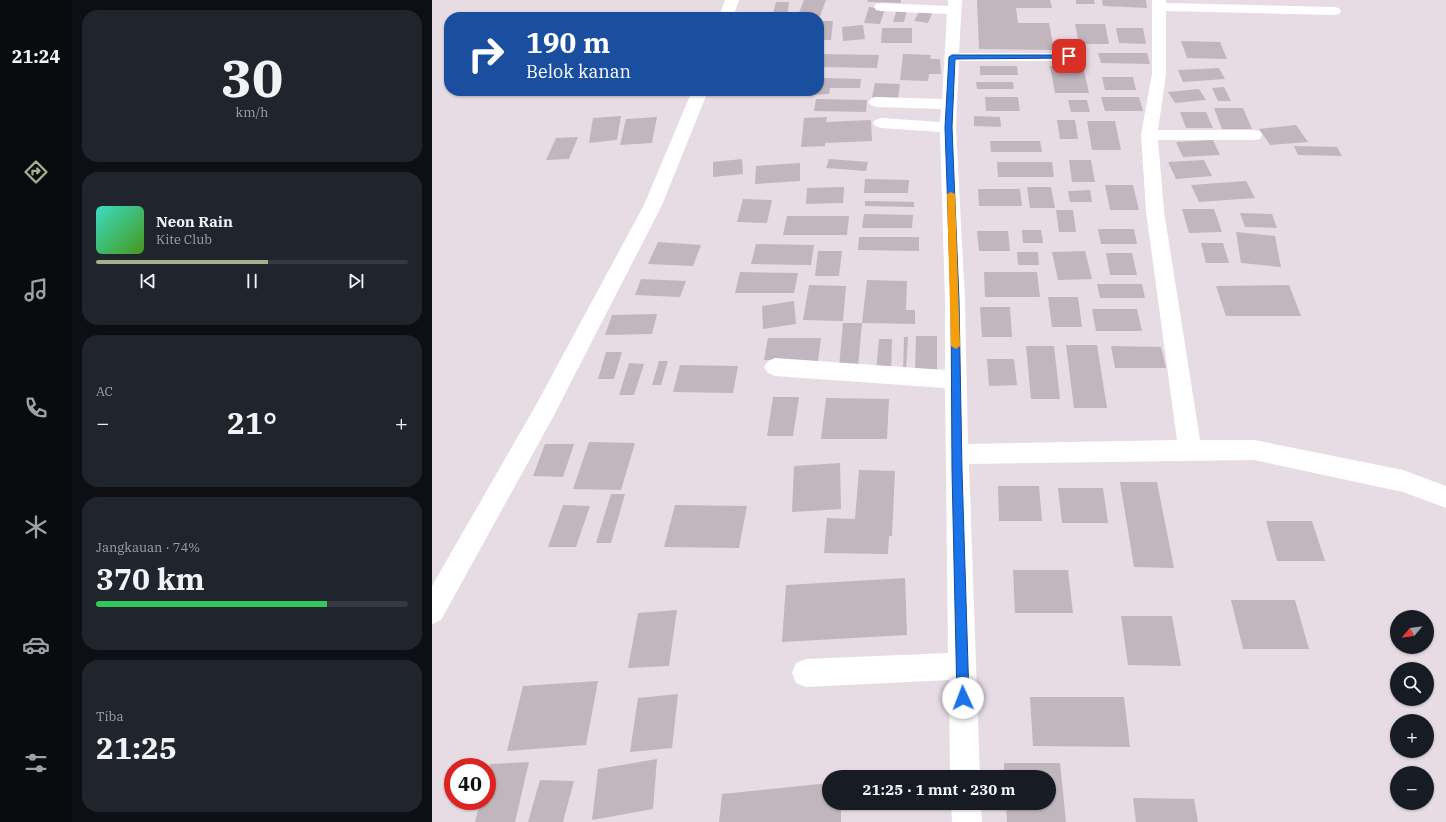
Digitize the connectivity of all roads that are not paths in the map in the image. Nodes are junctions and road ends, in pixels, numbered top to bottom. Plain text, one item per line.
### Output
1 (732, 0) edge
2 (1160, 4) edge
3 (955, 5) edge
4 (881, 7) dead end
5 (1334, 11) dead end
6 (728, 12) edge
7 (1069, 56) dead end
8 (952, 57) junction
9 (698, 96) edge
10 (876, 102) dead end
11 (948, 104) junction
12 (881, 123) dead end
13 (948, 127) junction
14 (1254, 134) dead end
15 (1149, 135) junction
16 (775, 367) dead end
17 (956, 380) junction
18 (1190, 450) junction
19 (957, 454) junction
20 (1446, 497) edge
21 (432, 611) edge
22 (962, 666) junction
23 (806, 672) dead end
24 (965, 770) edge
25 (966, 810) edge
26 (966, 822) edge

1 - 6 street
2 - 5 street
2 - 15 street
3 - 4 street
3 - 8 street
7 - 8 street
8 - 11 street
9 - 21 street
10 - 11 street
11 - 13 street
12 - 13 street
13 - 17 street
14 - 15 street
15 - 18 street
16 - 17 street
17 - 19 street
18 - 19 street
18 - 20 street
19 - 22 street
22 - 23 street
22 - 24 street
25 - 26 street

